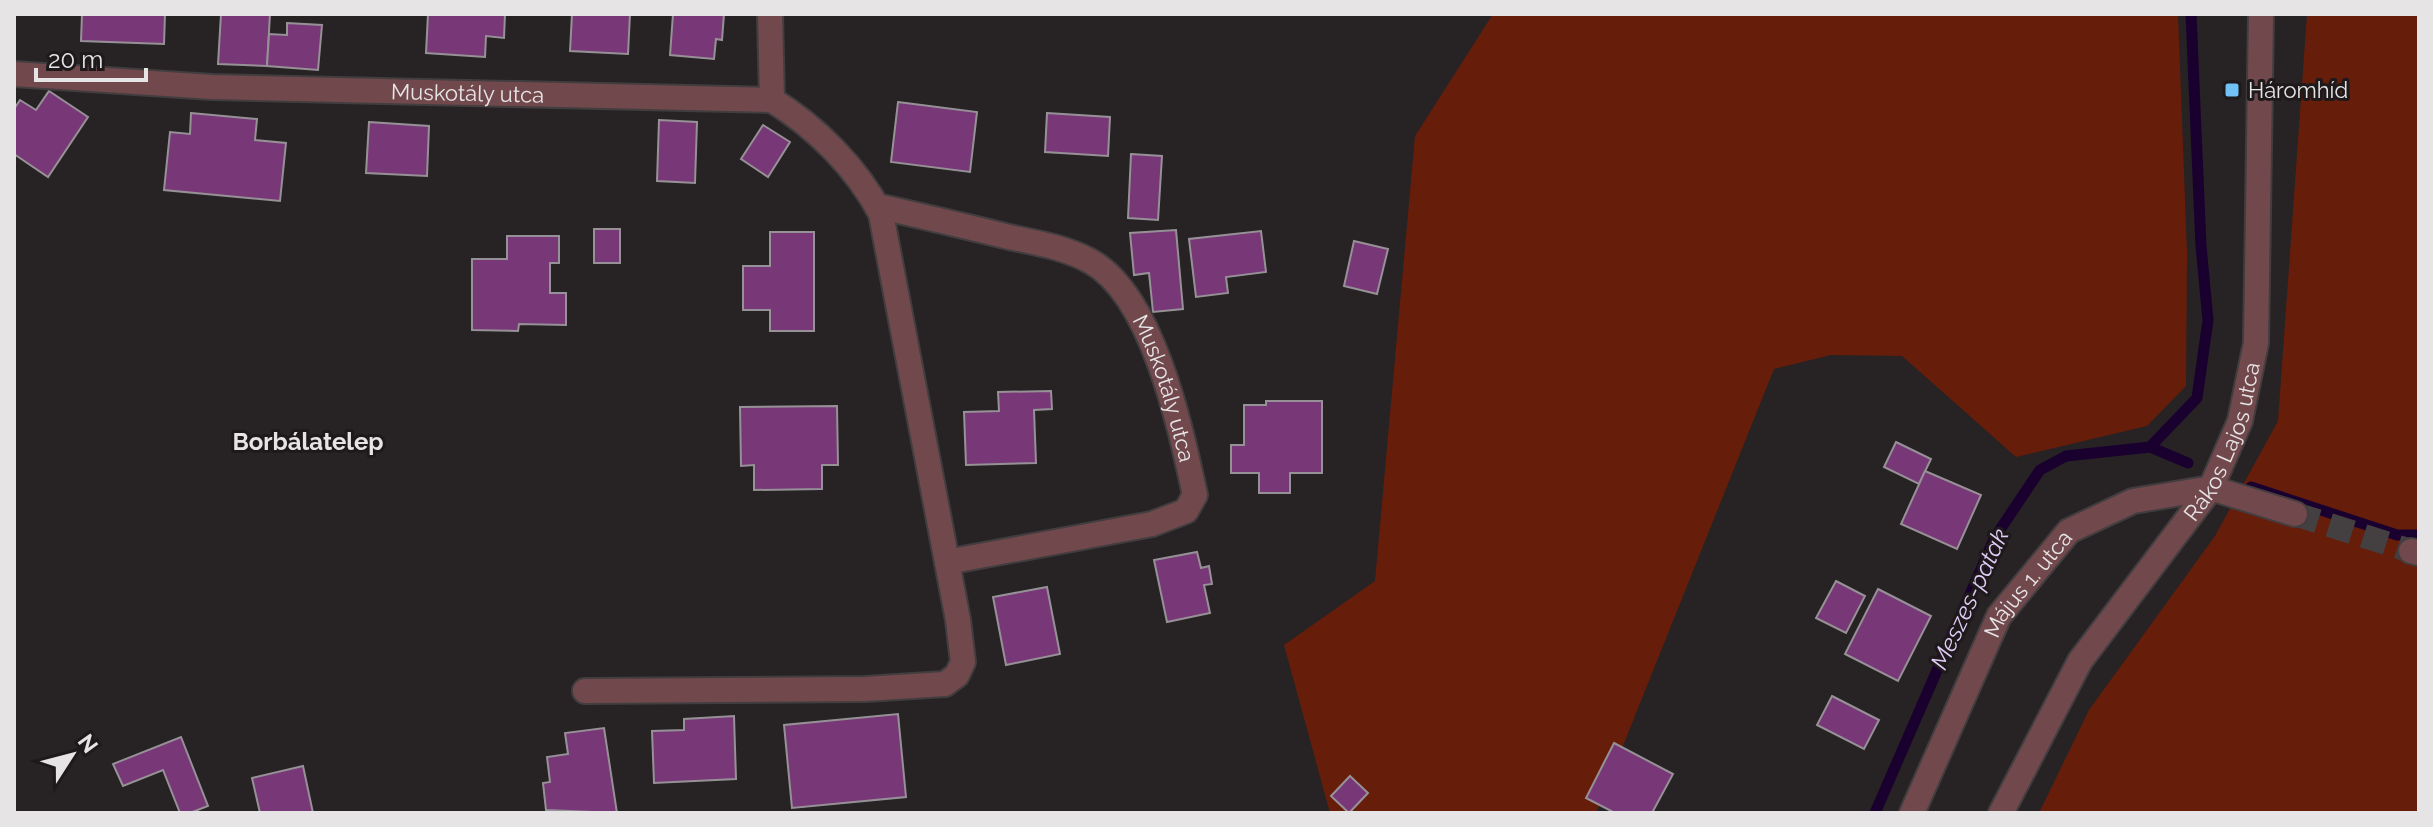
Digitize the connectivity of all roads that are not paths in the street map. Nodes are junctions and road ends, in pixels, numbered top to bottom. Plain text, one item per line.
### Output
1 (770, 14) edge
2 (2261, 14) edge
3 (14, 74) edge
4 (772, 100) junction
5 (877, 206) junction
6 (2211, 488) junction
7 (2295, 514) tunnel mouth
8 (947, 562) junction
9 (585, 691) dead end
10 (1912, 813) edge
11 (2001, 813) edge

1 - 4 street
2 - 6 street, Rákos Lajos utca
3 - 4 street, Muskotály utca
4 - 5 street
5 - 8 street
5 - 8 street, Muskotály utca
6 - 7 street, Május 1. utca
6 - 10 street, Május 1. utca
6 - 11 street, Rákos Lajos utca
8 - 9 street

